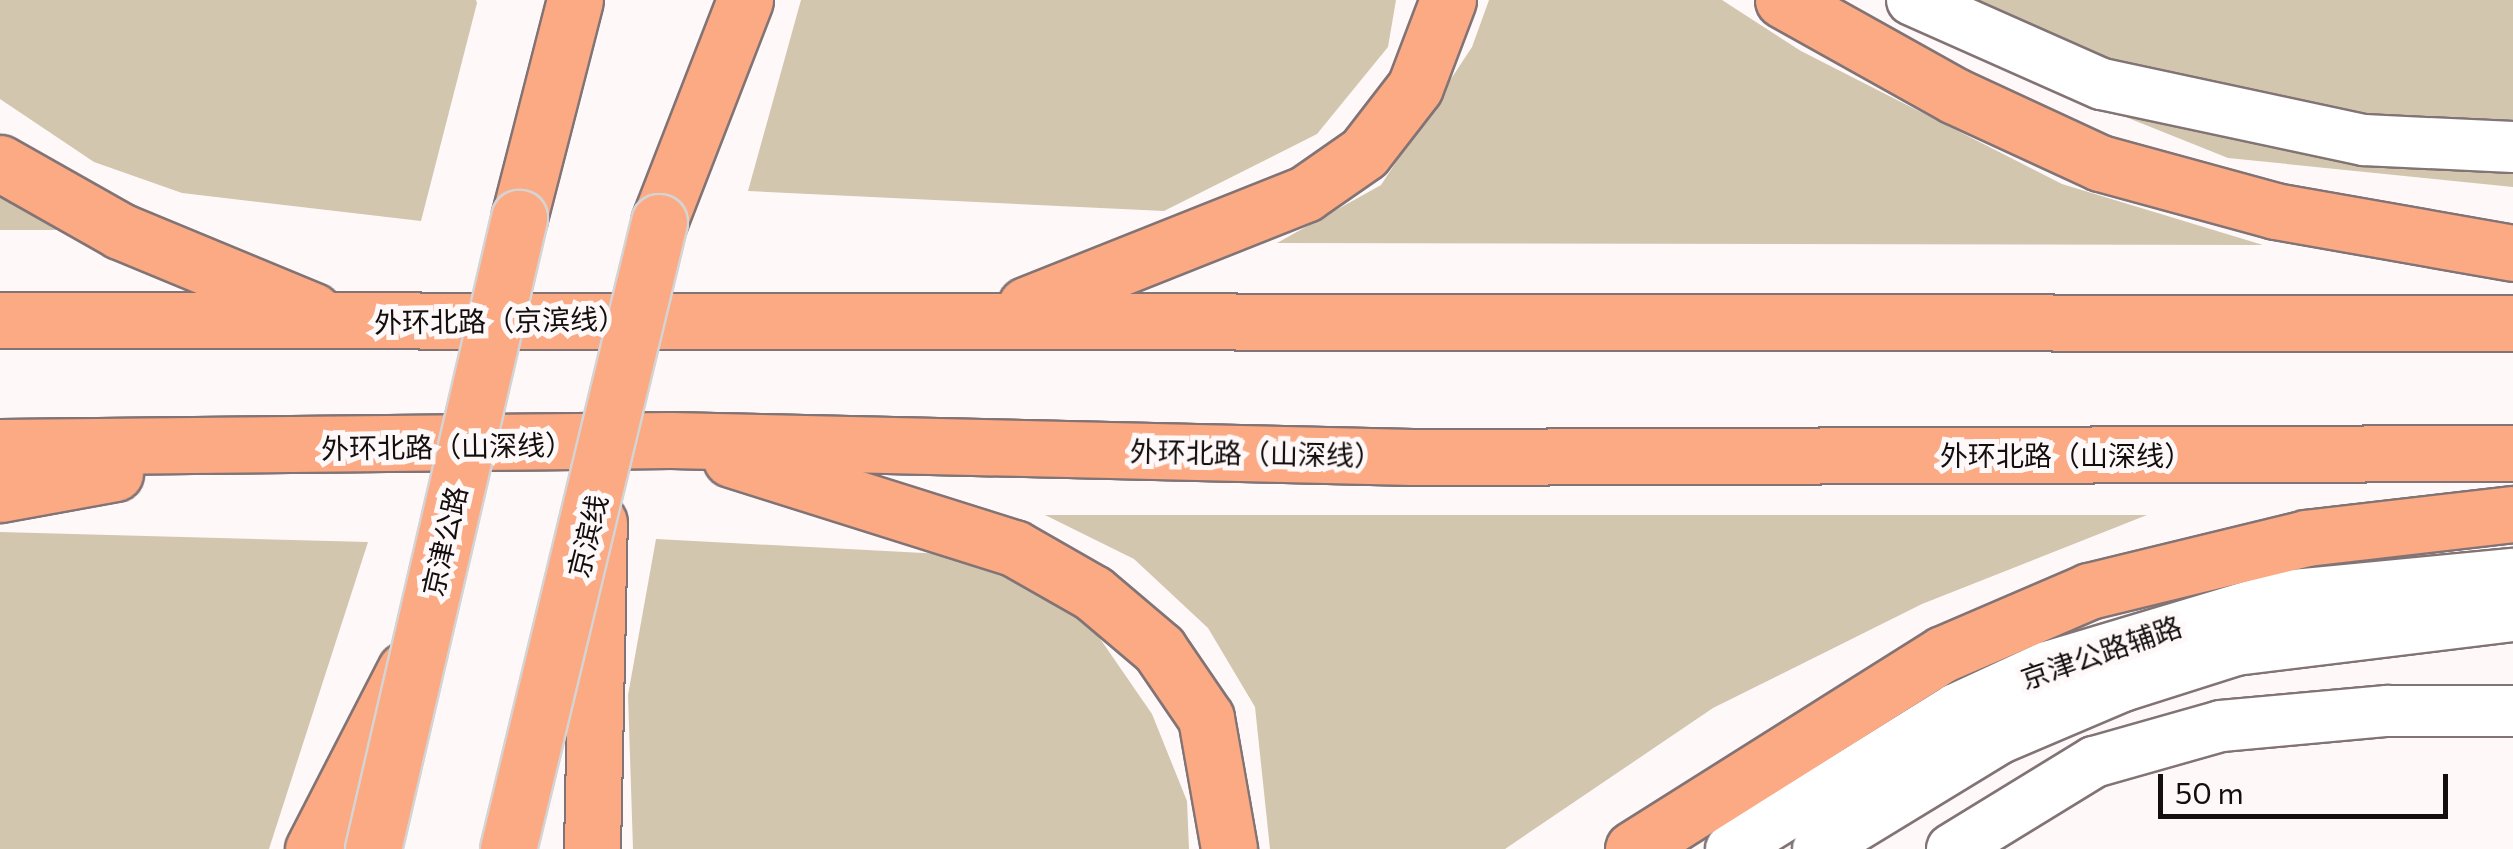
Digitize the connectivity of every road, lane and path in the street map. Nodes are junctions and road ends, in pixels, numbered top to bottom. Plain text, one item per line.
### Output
1 (533, 0) edge
2 (575, 0) edge
3 (712, 0) edge
4 (745, 0) edge
5 (1448, 0) edge
6 (1783, 0) edge
7 (1912, 0) edge
8 (2513, 147) edge
9 (0, 163) edge
10 (519, 218) junction
11 (659, 222) junction
12 (2513, 254) edge
13 (1000, 315) junction
14 (0, 320) edge
15 (338, 322) junction
16 (2513, 323) edge
17 (671, 440) junction
18 (0, 447) edge
19 (237, 451) junction
20 (2513, 453) edge
21 (600, 485) junction
22 (0, 494) edge
23 (2513, 514) edge
24 (2513, 574) edge
25 (2513, 616) edge
26 (420, 641) junction
27 (2513, 711) edge
28 (313, 849) edge
29 (373, 849) edge
30 (508, 849) edge
31 (592, 849) edge
32 (1230, 849) edge
33 (1633, 849) edge
34 (1731, 849) edge
35 (1818, 849) edge
36 (1952, 849) edge

1 - 10 highway
2 - 10 highway, 京津公路
3 - 11 highway
4 - 11 highway
5 - 13 highway
6 - 12 highway
7 - 8 street
9 - 15 highway
10 - 26 highway, 京津公路, bridge
11 - 21 highway, 京滨线, bridge
13 - 15 highway, 外环北路（京滨线）
13 - 16 highway
14 - 15 highway, 外环北路（京滨线）
17 - 19 highway, 外环北路（山深线）
17 - 20 highway, 外环北路（山深线）
17 - 32 highway
18 - 19 highway, 外环北路（山深线）
19 - 22 highway
21 - 30 highway, 京滨线, bridge
21 - 31 highway
23 - 33 highway
24 - 34 street, 京津公路辅路
25 - 35 street
26 - 28 highway, bridge
26 - 29 highway, 京津公路, bridge
27 - 36 street

